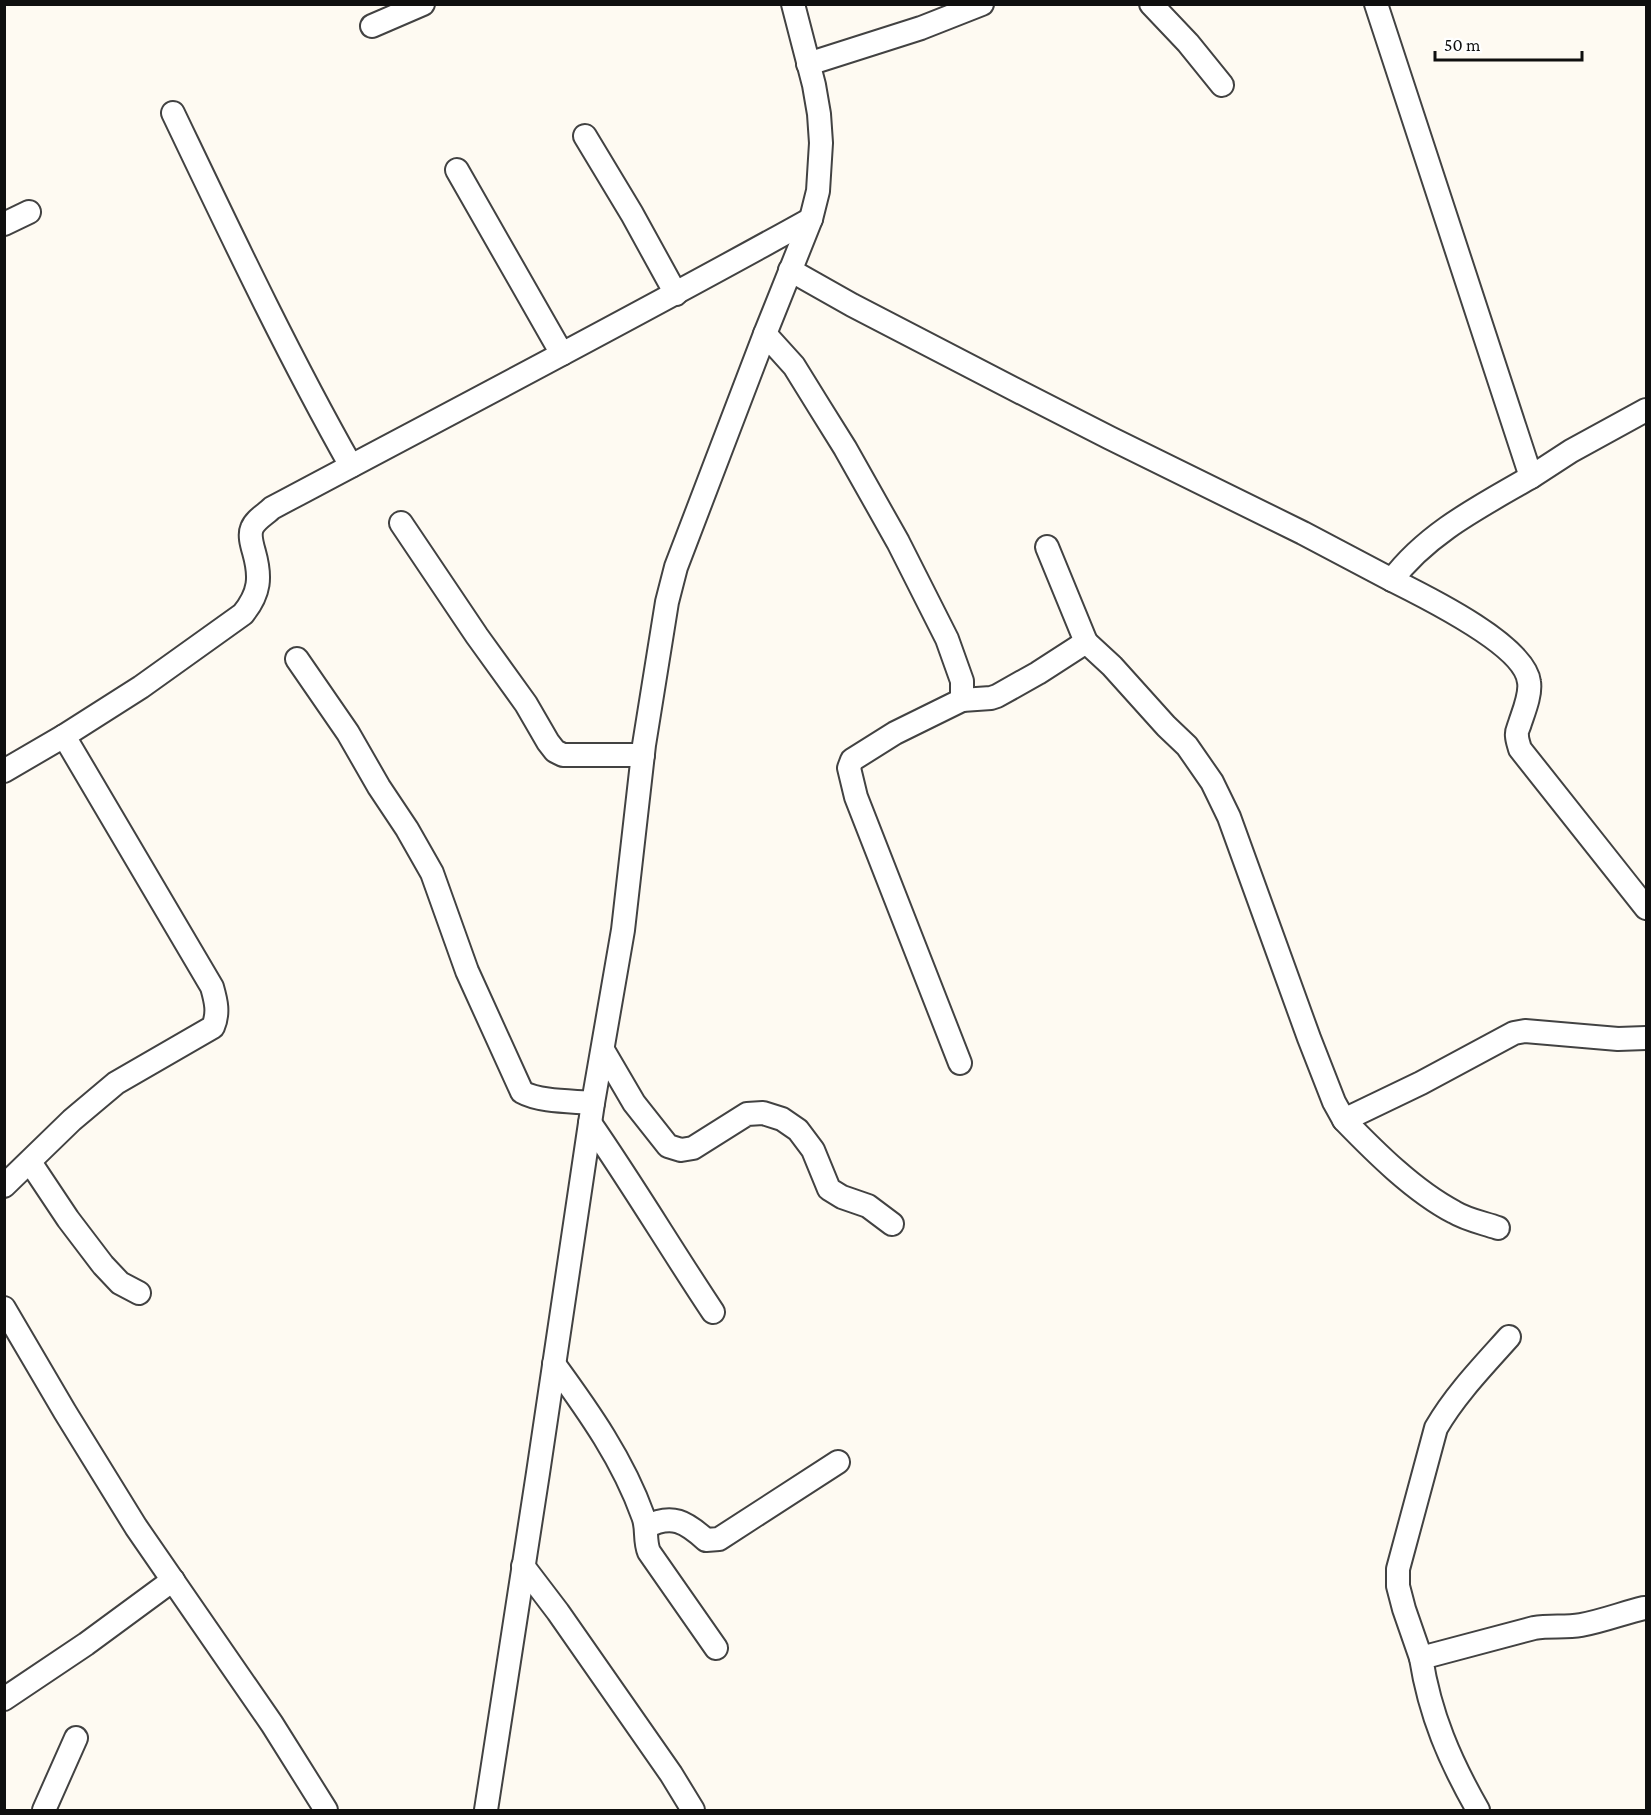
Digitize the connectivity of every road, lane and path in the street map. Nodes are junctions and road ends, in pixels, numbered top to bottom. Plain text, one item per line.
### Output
1 (423, 4) edge
2 (793, 4) edge
3 (982, 4) edge
4 (1151, 4) edge
5 (1376, 4) edge
6 (372, 26) dead end
7 (808, 64) junction
8 (1222, 85) dead end
9 (173, 112) dead end
10 (585, 136) dead end
11 (457, 170) dead end
12 (29, 213) dead end
13 (811, 219) junction
14 (4, 224) edge
15 (790, 270) junction
16 (676, 294) junction
17 (765, 334) junction
18 (562, 354) junction
19 (1647, 410) edge
20 (351, 466) junction
21 (1531, 477) junction
22 (401, 523) dead end
23 (1047, 547) dead end
24 (1392, 580) junction
25 (1086, 642) junction
26 (297, 658) dead end
27 (962, 700) junction
28 (64, 736) junction
29 (643, 755) junction
30 (4, 771) edge
31 (1647, 908) edge
32 (1647, 1038) edge
33 (603, 1050) junction
34 (960, 1063) dead end
35 (592, 1113) junction
36 (1344, 1120) junction
37 (30, 1162) junction
38 (4, 1186) edge
39 (892, 1224) dead end
40 (1498, 1228) dead end
41 (139, 1293) dead end
42 (4, 1308) edge
43 (713, 1312) dead end
44 (1509, 1337) dead end
45 (554, 1364) junction
46 (838, 1462) dead end
47 (646, 1527) junction
48 (523, 1566) junction
49 (173, 1580) junction
50 (1647, 1608) edge
51 (716, 1648) dead end
52 (1421, 1658) junction
53 (4, 1699) edge
54 (76, 1738) dead end
55 (44, 1810) edge
56 (326, 1810) edge
57 (486, 1810) edge
58 (693, 1810) edge
59 (1478, 1810) edge

1 - 6 street
2 - 7 street
3 - 7 street
4 - 8 street
5 - 21 street
7 - 13 street
9 - 20 street
10 - 16 street
11 - 18 street
12 - 14 street
13 - 15 street
13 - 16 street
15 - 17 street
15 - 24 street
16 - 18 street
17 - 27 street
17 - 29 street
18 - 20 street
19 - 21 street
20 - 28 street
21 - 24 street
22 - 29 street
23 - 25 street
24 - 31 street
25 - 27 street
25 - 36 street
26 - 35 street
27 - 34 street
28 - 30 street
28 - 37 street
29 - 33 street
32 - 36 street
33 - 35 street
33 - 39 street
35 - 43 street
35 - 45 street
36 - 40 street
37 - 38 street
37 - 41 street
42 - 49 street
44 - 52 street
45 - 47 street
45 - 48 street
46 - 47 street
47 - 51 street
48 - 57 street
48 - 58 street
49 - 53 street
49 - 56 street
50 - 52 street
52 - 59 street
54 - 55 street

